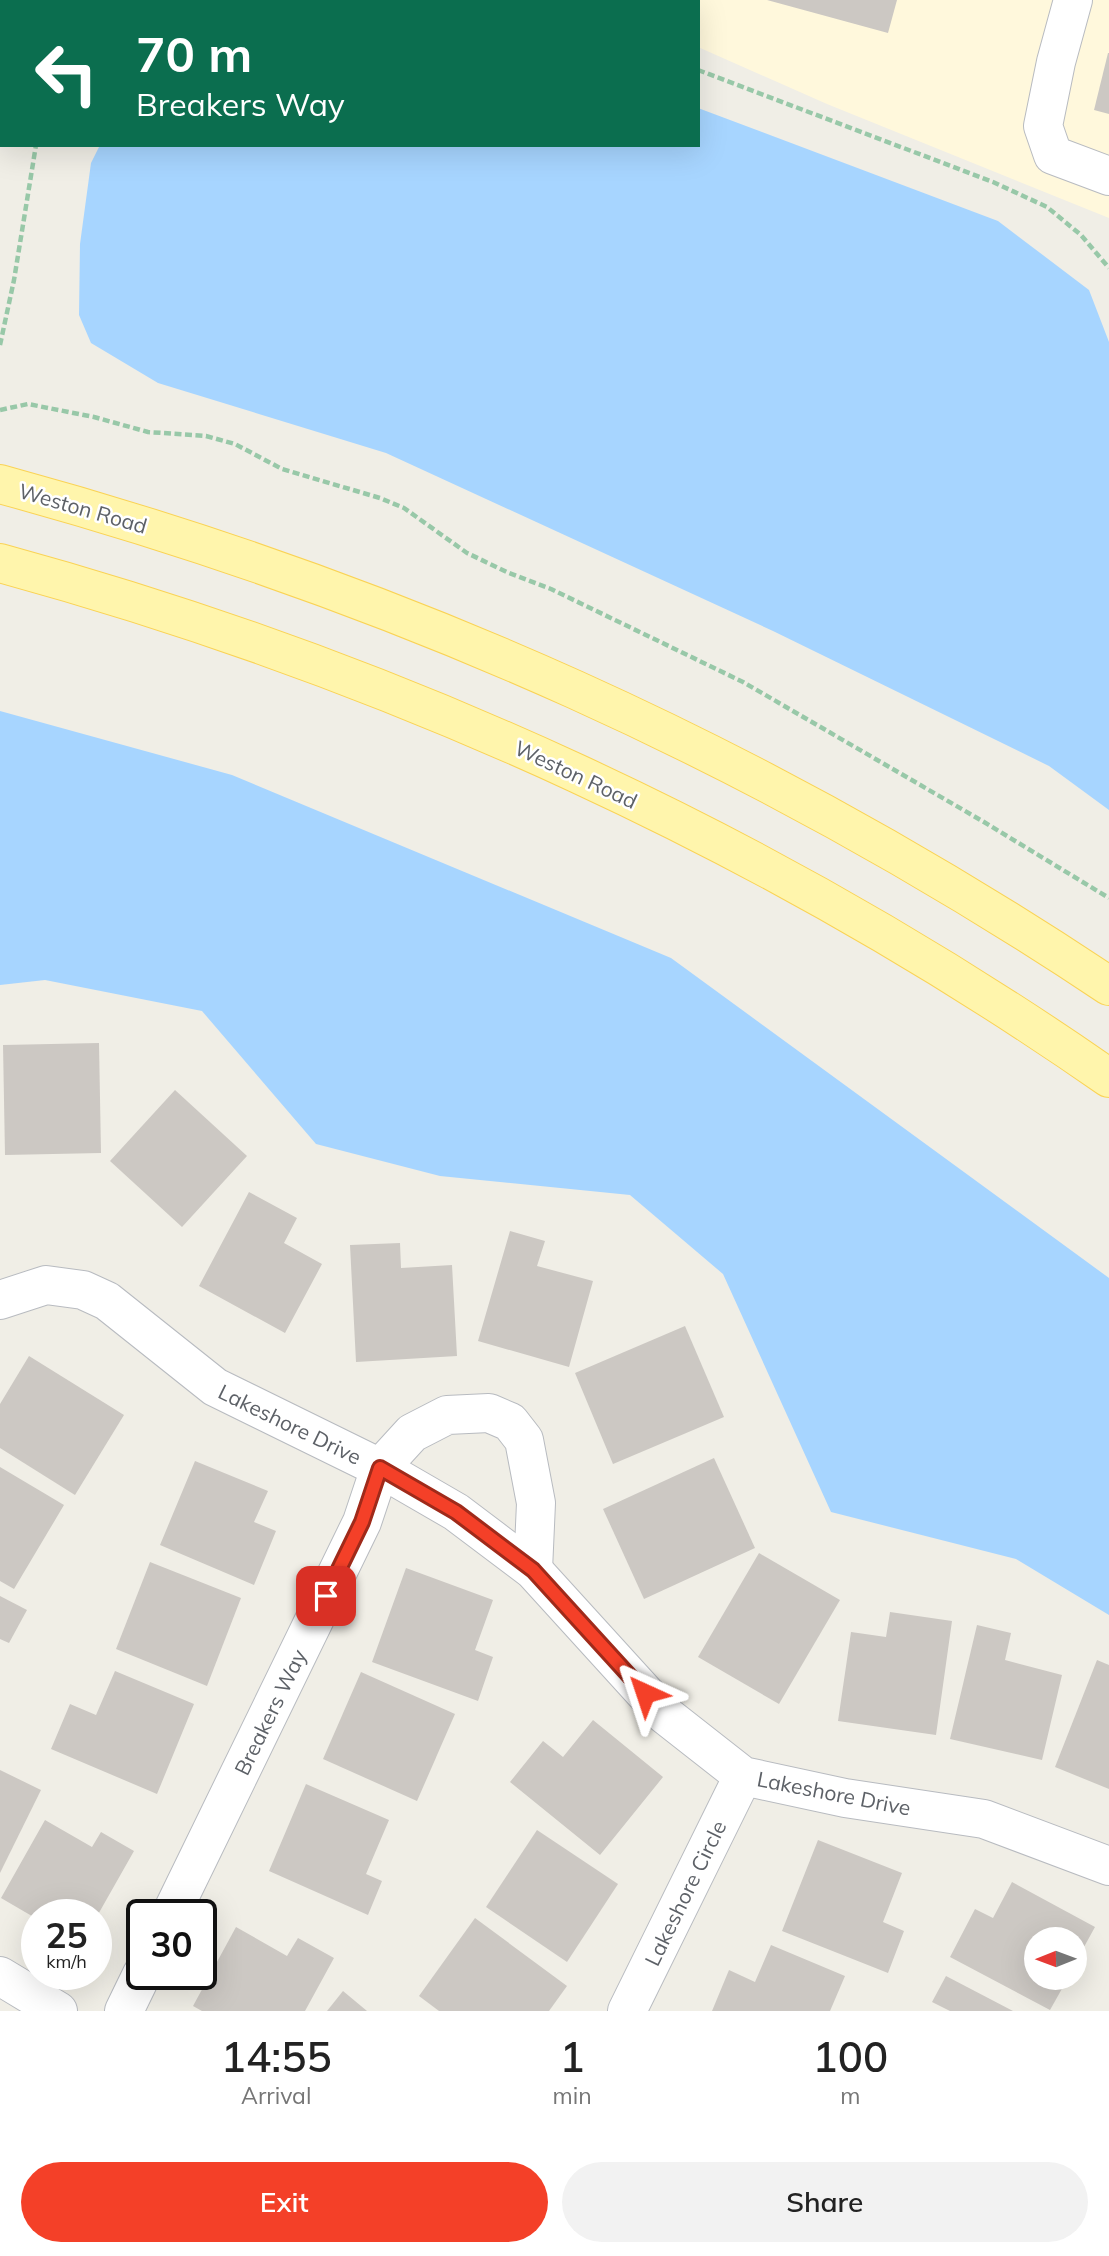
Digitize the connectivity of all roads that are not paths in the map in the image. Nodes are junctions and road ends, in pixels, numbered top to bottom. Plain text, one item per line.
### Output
1 (1073, 0) edge
2 (1109, 176) edge
3 (0, 484) edge
4 (0, 563) edge
5 (1109, 986) edge
6 (1109, 1078) edge
7 (0, 1300) edge
8 (380, 1468) junction
9 (533, 1570) junction
10 (743, 1776) junction
11 (1109, 1866) edge
12 (178, 1899) edge
13 (0, 1976) edge
14 (134, 1990) edge
15 (58, 2011) edge
16 (124, 2011) edge
17 (627, 2011) edge

1 - 2 street
3 - 5 main road, Weston Road
4 - 6 main road, Weston Road
7 - 8 street, Lakeshore Drive
8 - 9 street, Lakeshore Drive
8 - 9 street
8 - 12 street, Breakers Way
9 - 10 street, Lakeshore Drive
10 - 11 street, Lakeshore Drive
10 - 17 street, Lakeshore Circle
13 - 15 street
14 - 16 street

